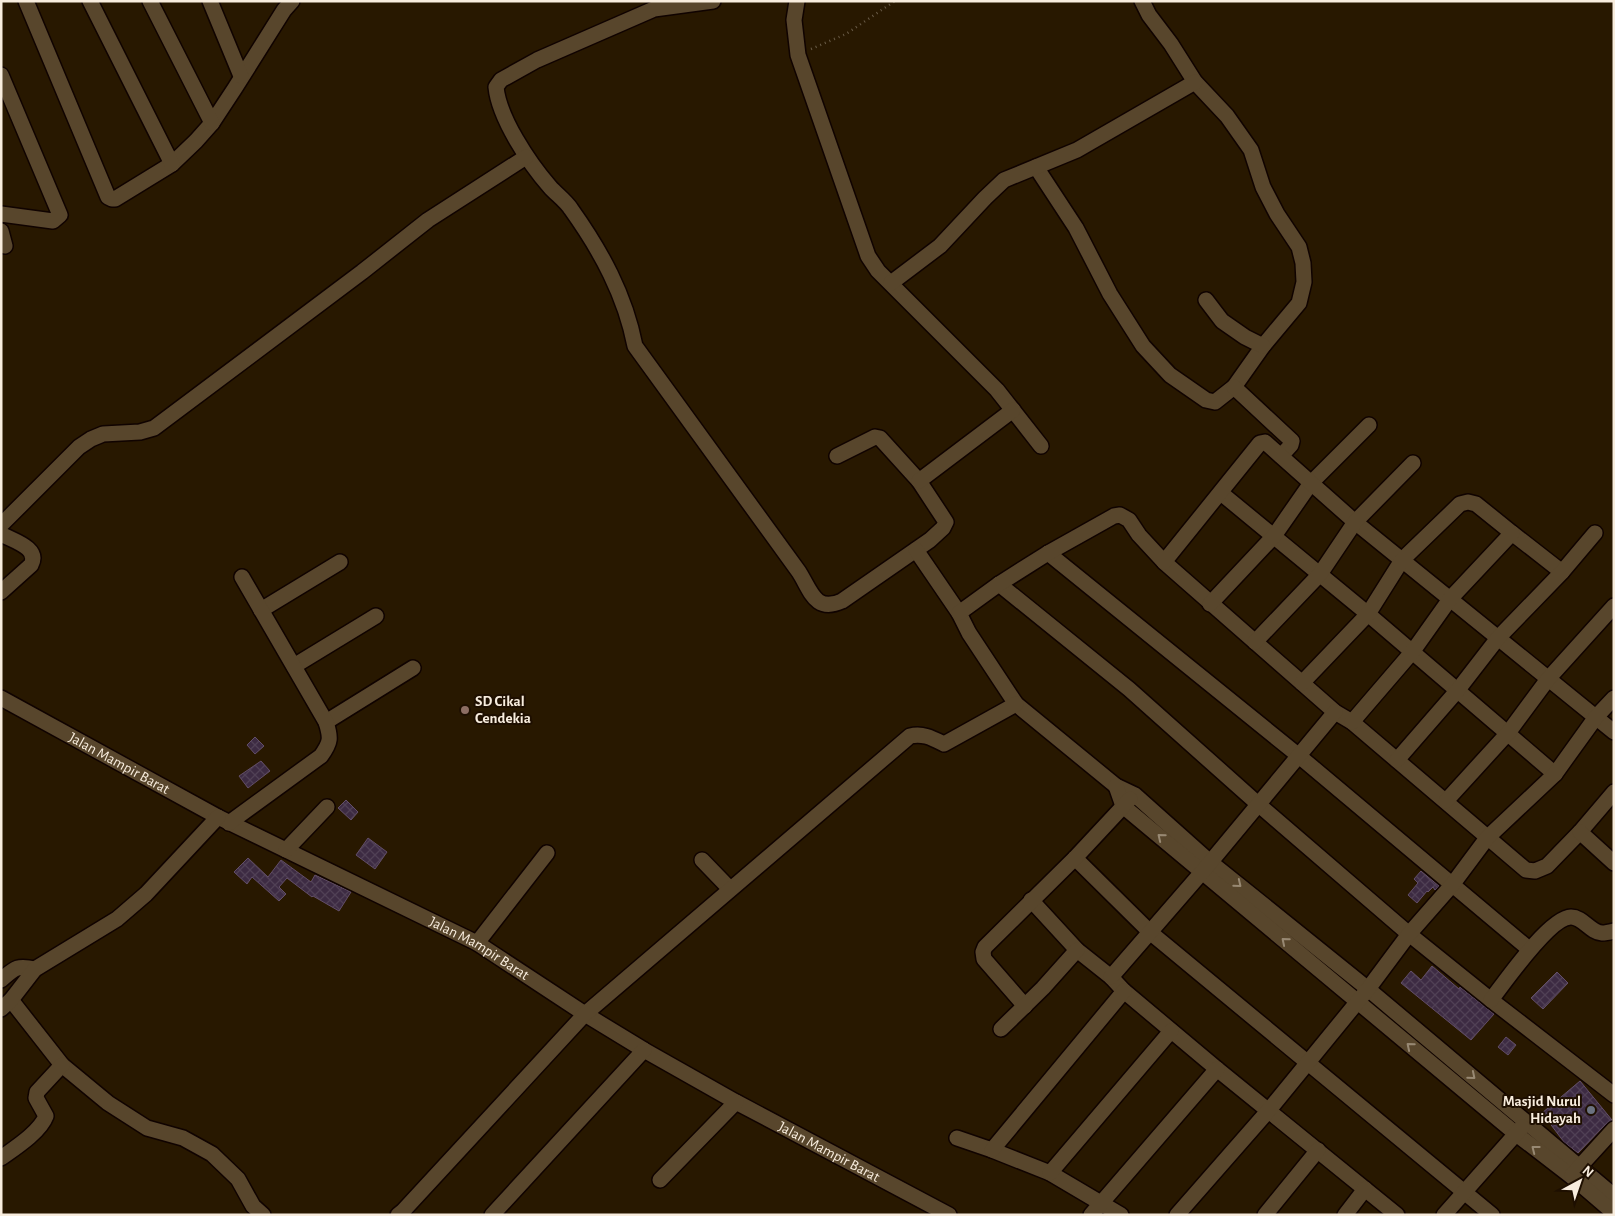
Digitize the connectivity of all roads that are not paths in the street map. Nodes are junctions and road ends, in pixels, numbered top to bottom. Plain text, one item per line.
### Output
1 (26, 1) edge
2 (90, 1) edge
3 (150, 1) edge
4 (210, 1) edge
5 (713, 1) edge
6 (796, 1) edge
7 (1142, 1) edge
8 (285, 4) edge
9 (1, 75) edge
10 (242, 76) junction
11 (1195, 82) junction
12 (212, 123) junction
13 (526, 157) junction
14 (172, 164) junction
15 (1036, 168) junction
16 (1, 214) edge
17 (1, 231) edge
18 (5, 246) dead end
19 (890, 282) junction
20 (1206, 300) dead end
21 (1263, 346) junction
22 (1234, 387) junction
23 (1013, 410) junction
24 (1369, 425) dead end
25 (1041, 446) dead end
26 (837, 456) dead end
27 (1281, 456) junction
28 (1412, 463) dead end
29 (919, 481) junction
30 (1311, 484) junction
31 (1221, 493) junction
32 (1355, 522) junction
33 (1, 525) edge
34 (1512, 533) junction
35 (1595, 533) dead end
36 (1, 534) edge
37 (1274, 536) junction
38 (916, 550) junction
39 (1048, 553) junction
40 (1402, 560) junction
41 (340, 562) dead end
42 (1164, 562) junction
43 (1562, 572) junction
44 (1320, 574) junction
45 (242, 577) dead end
46 (999, 584) junction
47 (1, 592) edge
48 (1450, 599) junction
49 (1210, 604) junction
50 (262, 610) junction
51 (959, 613) junction
52 (1368, 614) junction
53 (1611, 614) edge
54 (376, 616) dead end
55 (1498, 638) junction
56 (1255, 642) junction
57 (1412, 652) junction
58 (294, 666) junction
59 (413, 668) dead end
60 (1548, 678) junction
61 (1302, 683) junction
62 (1457, 691) junction
63 (1614, 698) edge
64 (3, 701) edge
65 (1016, 704) junction
66 (1335, 712) junction
67 (1596, 717) junction
68 (326, 722) junction
69 (1352, 722) junction
70 (1614, 732) edge
71 (1508, 734) junction
72 (1298, 756) junction
73 (1397, 760) junction
74 (1555, 774) junction
75 (1116, 786) junction
76 (1614, 792) edge
77 (1135, 795) junction
78 (1446, 800) junction
79 (1258, 804) junction
80 (1123, 806) junction
81 (327, 807) dead end
82 (223, 820) junction
83 (1580, 832) junction
84 (1487, 838) junction
85 (286, 850) junction
86 (547, 853) dead end
87 (1075, 858) junction
88 (702, 860) dead end
89 (1614, 863) edge
90 (1206, 866) junction
91 (1452, 885) junction
92 (730, 889) junction
93 (1031, 900) junction
94 (1614, 931) edge
95 (1150, 933) junction
96 (1409, 934) junction
97 (477, 943) junction
98 (1529, 949) junction
99 (1077, 950) junction
100 (35, 970) junction
101 (1111, 977) junction
102 (1, 980) edge
103 (1368, 989) junction
104 (1124, 991) junction
105 (1491, 1000) junction
106 (1357, 1002) junction
107 (6, 1004) edge
108 (1025, 1006) junction
109 (585, 1014) junction
110 (1000, 1029) dead end
111 (1171, 1031) junction
112 (644, 1050) junction
113 (1308, 1062) junction
114 (62, 1065) junction
115 (1217, 1069) junction
116 (1614, 1096) edge
117 (736, 1102) junction
118 (1269, 1110) junction
119 (1526, 1122) junction
120 (1614, 1129) edge
121 (1515, 1133) junction
122 (957, 1138) dead end
123 (992, 1150) junction
124 (1318, 1150) junction
125 (1, 1158) edge
126 (1575, 1172) junction
127 (1050, 1173) junction
128 (660, 1180) dead end
129 (1365, 1190) junction
130 (1464, 1191) junction
131 (1614, 1196) edge
132 (1101, 1202) junction
133 (1614, 1213) edge
134 (263, 1215) edge
135 (398, 1215) edge
136 (492, 1215) edge
137 (949, 1215) edge
138 (1091, 1215) edge
139 (1121, 1215) edge
140 (1177, 1215) edge
141 (1265, 1215) edge
142 (1345, 1215) edge
143 (1397, 1215) edge
144 (1444, 1215) edge
145 (1492, 1215) edge

1 - 14 street
2 - 14 street
3 - 12 street
4 - 10 street
5 - 13 street
6 - 19 street
7 - 11 street
8 - 10 street
9 - 16 street
10 - 12 street
11 - 15 street
11 - 21 street
12 - 14 street
13 - 33 street
13 - 38 street
15 - 19 street
15 - 22 street
17 - 18 street
19 - 23 street
20 - 21 street
21 - 22 street
22 - 27 street
23 - 25 street
23 - 29 street
24 - 30 street
26 - 29 street
27 - 30 street
27 - 31 street
28 - 32 street
29 - 38 street
30 - 32 street
30 - 37 street
31 - 37 street
31 - 42 street
32 - 40 street
32 - 44 street
34 - 40 street
34 - 43 street
34 - 48 street
35 - 43 street
36 - 47 street
37 - 44 street
37 - 49 street
38 - 51 street
39 - 42 street
39 - 46 street
39 - 72 street
40 - 48 street
40 - 52 street
41 - 50 street
42 - 49 street
43 - 55 street
44 - 52 street
44 - 56 street
45 - 50 street
46 - 51 street
46 - 79 street
48 - 55 street
48 - 57 street
49 - 56 street
50 - 58 street
51 - 65 street
52 - 57 street
52 - 61 street
53 - 60 street
54 - 58 street
55 - 60 street
55 - 62 street
56 - 61 street
57 - 62 street
57 - 69 street
58 - 68 street
59 - 68 street
60 - 67 street
60 - 71 street
61 - 66 street
62 - 71 street
62 - 73 street
63 - 67 street
64 - 82 street, Jalan Mampir Barat
65 - 75 street
65 - 92 street
66 - 69 street
66 - 72 street
67 - 70 street
67 - 74 street
68 - 82 street
69 - 73 street
71 - 74 street
71 - 78 street
72 - 79 street
72 - 91 street
73 - 78 street
74 - 84 street
75 - 77 street
75 - 80 street
76 - 83 street
77 - 80 street
77 - 90 street
78 - 84 street
79 - 90 street
79 - 96 street
80 - 87 street
90 -> 80 street
81 - 85 street
82 - 85 street, Jalan Mampir Barat
82 - 100 street
83 - 84 street
83 - 89 street
84 - 91 street
85 - 97 street, Jalan Mampir Barat
86 - 97 street
87 - 93 street
87 - 95 street
88 - 92 street
90 - 95 street
90 -> 103 street
106 -> 90 street
91 - 96 street
91 - 98 street
92 - 109 street
93 - 99 street
93 - 108 street
94 - 98 street
95 - 101 street
95 - 113 street
96 - 103 street
96 - 105 street
97 - 109 street, Jalan Mampir Barat
98 - 105 street
99 - 101 street
99 - 108 street
100 - 102 street
100 - 107 street
101 - 104 street
103 - 106 street
103 -> 119 street
104 - 111 street
104 - 123 street
105 - 116 street
106 - 113 street
121 -> 106 street
107 - 114 street
108 - 110 street
109 - 112 street, Jalan Mampir Barat
109 - 135 street
111 - 115 street
111 - 127 street
112 - 117 street, Jalan Mampir Barat
112 - 136 street
113 - 118 street
113 - 130 street
114 - 125 street
114 - 134 street
115 - 118 street
115 - 132 street
117 - 128 street
117 - 137 street, Jalan Mampir Barat
118 - 124 street
118 - 140 street
119 - 121 street
119 - 126 street
120 - 126 street
126 -> 121 street
121 - 130 street
122 - 123 street
123 - 127 street
124 - 129 street
124 - 141 street
126 - 131 street
126 - 133 street
127 - 132 street
129 - 142 street
129 - 143 street
130 - 144 street
130 - 145 street
132 - 138 street
132 - 139 street

